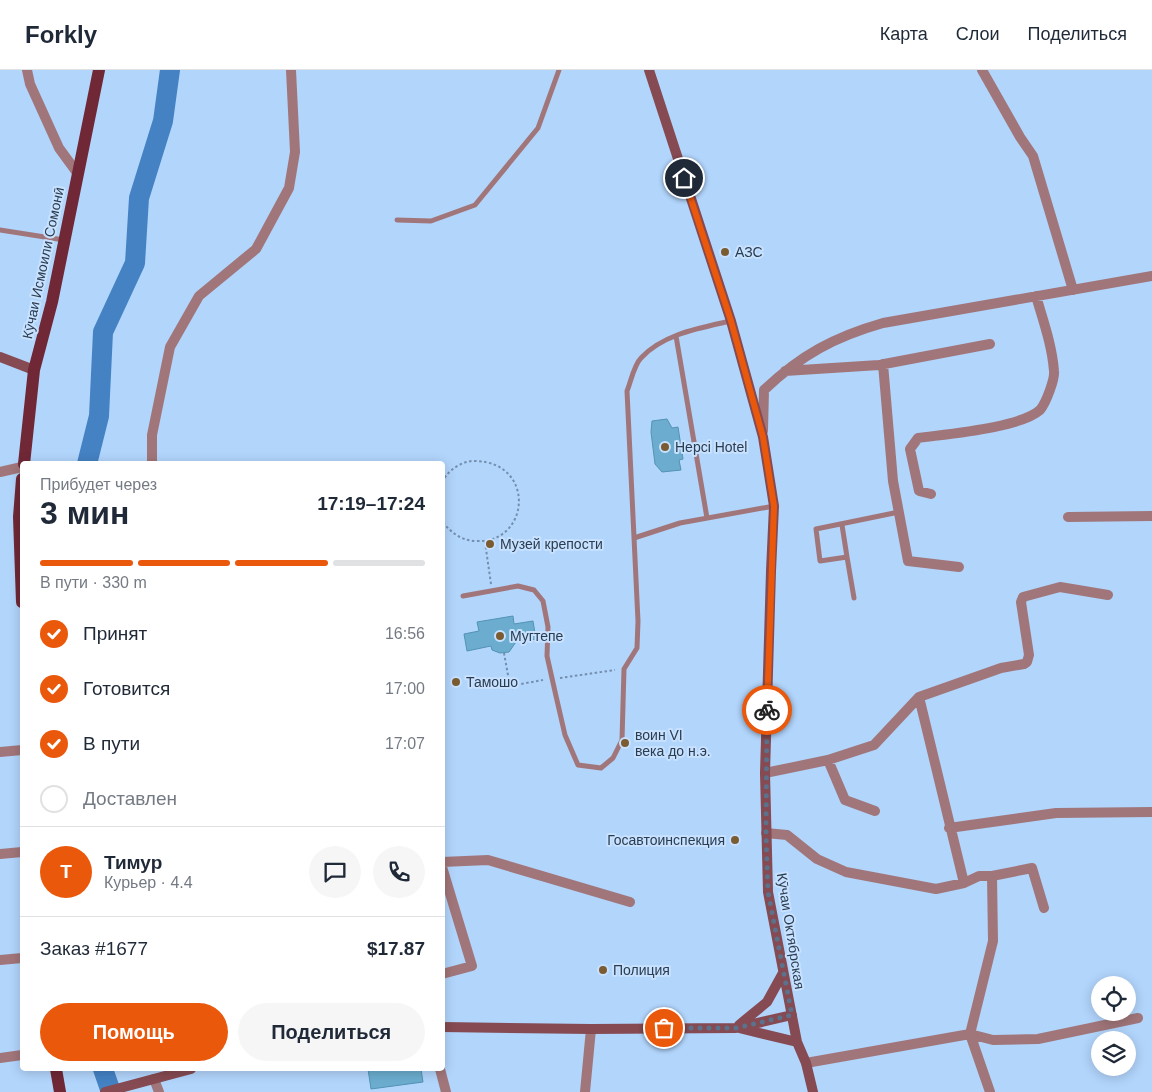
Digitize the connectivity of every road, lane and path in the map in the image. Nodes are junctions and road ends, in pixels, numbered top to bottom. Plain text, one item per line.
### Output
1 (27, 70) edge
2 (99, 70) edge
3 (292, 70) edge
4 (559, 70) edge
5 (648, 70) edge
6 (982, 70) edge
7 (78, 174) junction
8 (397, 220) dead end
9 (0, 230) edge
10 (64, 240) junction
11 (1152, 276) edge
12 (1073, 290) junction
13 (1036, 296) junction
14 (731, 321) junction
15 (676, 336) junction
16 (990, 344) dead end
17 (0, 357) edge
18 (883, 364) junction
19 (34, 370) junction
20 (784, 371) junction
21 (763, 437) junction
22 (23, 461) edge
23 (152, 461) edge
24 (20, 466) edge
25 (0, 472) edge
26 (445, 477) edge
27 (931, 494) dead end
28 (20, 504) edge
29 (774, 506) junction
30 (899, 512) junction
31 (1152, 516) edge
32 (1068, 517) dead end
33 (707, 518) junction
34 (445, 524) edge
35 (842, 525) junction
36 (634, 538) junction
37 (484, 542) junction
38 (20, 545) edge
39 (847, 557) junction
40 (959, 567) dead end
41 (492, 591) junction
42 (1108, 595) dead end
43 (464, 596) dead end
44 (854, 598) dead end
45 (504, 653) dead end
46 (624, 669) junction
47 (553, 679) junction
48 (919, 697) junction
49 (20, 750) edge
50 (0, 752) edge
51 (828, 760) junction
52 (766, 773) junction
53 (875, 810) dead end
54 (1152, 812) edge
55 (950, 828) junction
56 (766, 833) junction
57 (20, 852) edge
58 (0, 854) edge
59 (445, 862) edge
60 (992, 876) junction
61 (445, 877) edge
62 (964, 883) junction
63 (630, 902) dead end
64 (1044, 908) dead end
65 (20, 958) edge
66 (0, 960) edge
67 (445, 973) edge
68 (783, 973) junction
69 (792, 1015) junction
70 (1138, 1018) dead end
71 (445, 1028) edge
72 (736, 1028) junction
73 (591, 1029) junction
74 (970, 1034) junction
75 (797, 1042) junction
76 (20, 1055) edge
77 (0, 1058) edge
78 (806, 1063) junction
79 (56, 1071) edge
80 (184, 1071) edge
81 (441, 1071) edge
82 (154, 1079) junction
83 (60, 1092) edge
84 (105, 1092) edge
85 (159, 1092) edge
86 (446, 1092) edge
87 (585, 1092) edge
88 (813, 1092) edge
89 (990, 1092) edge

1 - 7 street
2 - 7 main road, Кӯчаи Исмоили Сомонӣ
3 - 23 street
4 - 8 lane
5 - 14 main road, Кӯчаи Октябрская
6 - 12 street
7 - 10 main road, Кӯчаи Исмоили Сомонӣ
9 - 10 lane
10 - 19 main road, Кӯчаи Исмоили Сомонӣ
11 - 12 street
12 - 13 street
13 - 20 street
13 - 27 street
14 - 15 lane
14 - 21 main road, Кӯчаи Октябрская
15 - 33 lane
15 - 36 lane
16 - 18 street
17 - 19 main road
18 - 20 street
18 - 30 street
19 - 22 main road, Кӯчаи Исмоили Сомонӣ
20 - 21 street
21 - 29 main road, Кӯчаи Октябрская
24 - 25 street
26 - 37 path
28 - 38 main road
29 - 33 lane
29 - 52 main road, Кӯчаи Октябрская
30 - 35 lane
30 - 40 street
31 - 32 street
33 - 36 lane
34 - 37 path
35 - 39 lane
35 - 39 lane
36 - 46 lane
37 - 41 path
39 - 44 lane
41 - 43 lane
41 - 47 lane
42 - 48 street
45 - 47 path
46 - 47 path
46 - 47 lane
48 - 51 street
48 - 55 street
49 - 50 street
51 - 52 street
51 - 53 street
52 - 56 main road, Кӯчаи Октябрская
54 - 55 street
55 - 62 street
56 - 62 street
56 - 68 main road, Кӯчаи Октябрская
57 - 58 street
59 - 63 street
60 - 62 street
60 - 64 street
60 - 74 street
61 - 67 street
65 - 66 street
68 - 69 main road, Кӯчаи Октябрская
68 - 72 main road
69 - 72 main road
69 - 75 main road, Кӯчаи Октябрская
70 - 74 street
71 - 73 main road
72 - 73 main road
72 - 75 main road
73 - 87 street
74 - 78 street
74 - 89 street
75 - 78 main road, Кӯчаи Октябрская
76 - 77 street
78 - 88 main road, Кӯчаи Октябрская
79 - 83 main road
80 - 82 main road
81 - 86 street
82 - 84 main road
82 - 85 street

